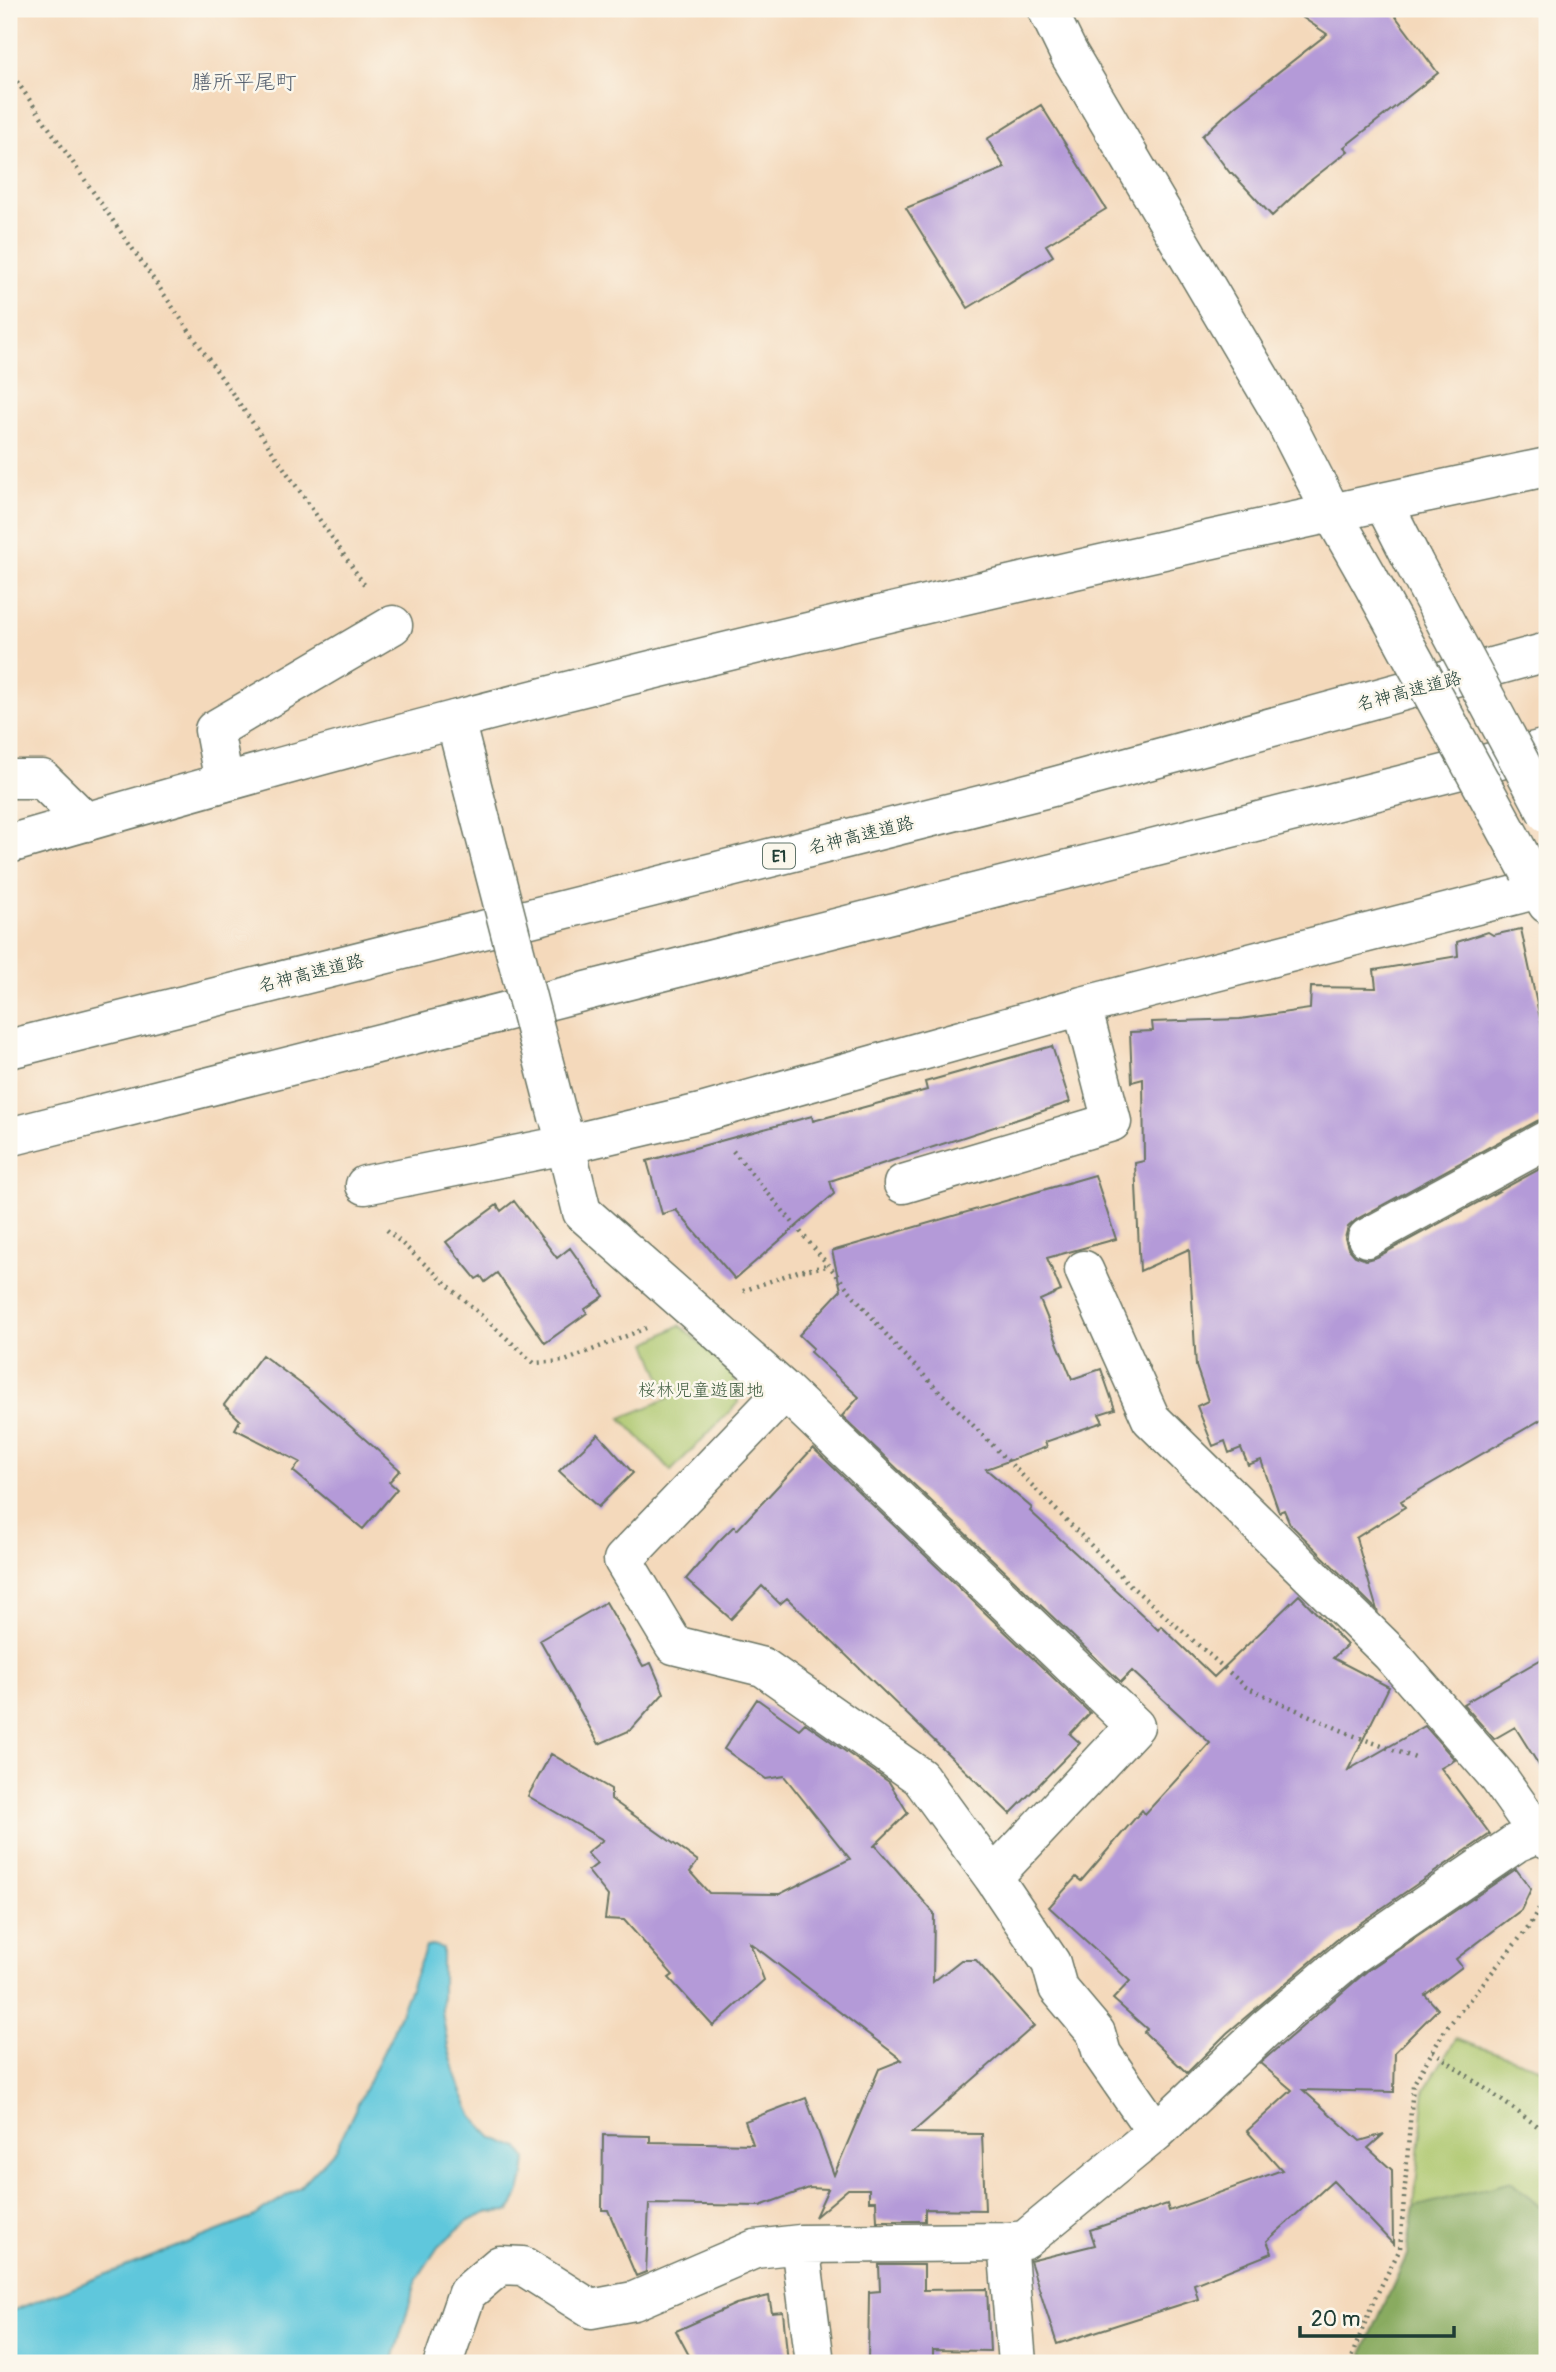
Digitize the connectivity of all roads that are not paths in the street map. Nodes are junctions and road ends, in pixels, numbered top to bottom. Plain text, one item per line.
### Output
1 (1047, 9) edge
2 (1547, 467) edge
3 (1383, 502) junction
4 (1332, 513) junction
5 (393, 625) road end
6 (1547, 652) edge
7 (454, 720) junction
8 (1547, 748) edge
9 (9, 779) edge
10 (225, 782) junction
11 (1547, 813) edge
12 (86, 822) junction
13 (9, 844) edge
14 (1541, 888) edge
15 (1082, 1006) junction
16 (9, 1049) edge
17 (562, 1131) junction
18 (9, 1137) edge
19 (1547, 1140) edge
20 (904, 1184) dead end
21 (365, 1185) road end
22 (1367, 1238) dead end
23 (1084, 1270) dead end
24 (785, 1391) junction
25 (1544, 1835) edge
26 (993, 1877) junction
27 (1156, 2132) junction
28 (1007, 2242) junction
29 (800, 2244) junction
30 (443, 2363) edge
31 (815, 2363) edge
32 (1017, 2363) edge

1 - 4 main road
2 - 3 main road
3 - 4 main road
3 - 11 main road, bridge
4 - 7 main road
4 - 14 main road, bridge
5 - 10 main road
6 - 16 main road, 名神高速道路 / E1
7 - 10 main road
7 - 17 main road, bridge
8 - 18 main road
9 - 12 main road
10 - 12 main road
12 - 13 main road
14 - 15 main road
15 - 17 main road
15 - 20 main road
17 - 21 main road
17 - 24 main road
19 - 22 main road
23 - 25 main road
24 - 26 main road
24 - 26 main road
25 - 27 main road
26 - 27 main road
27 - 28 main road
28 - 29 main road
28 - 32 main road
29 - 30 main road
29 - 31 main road

